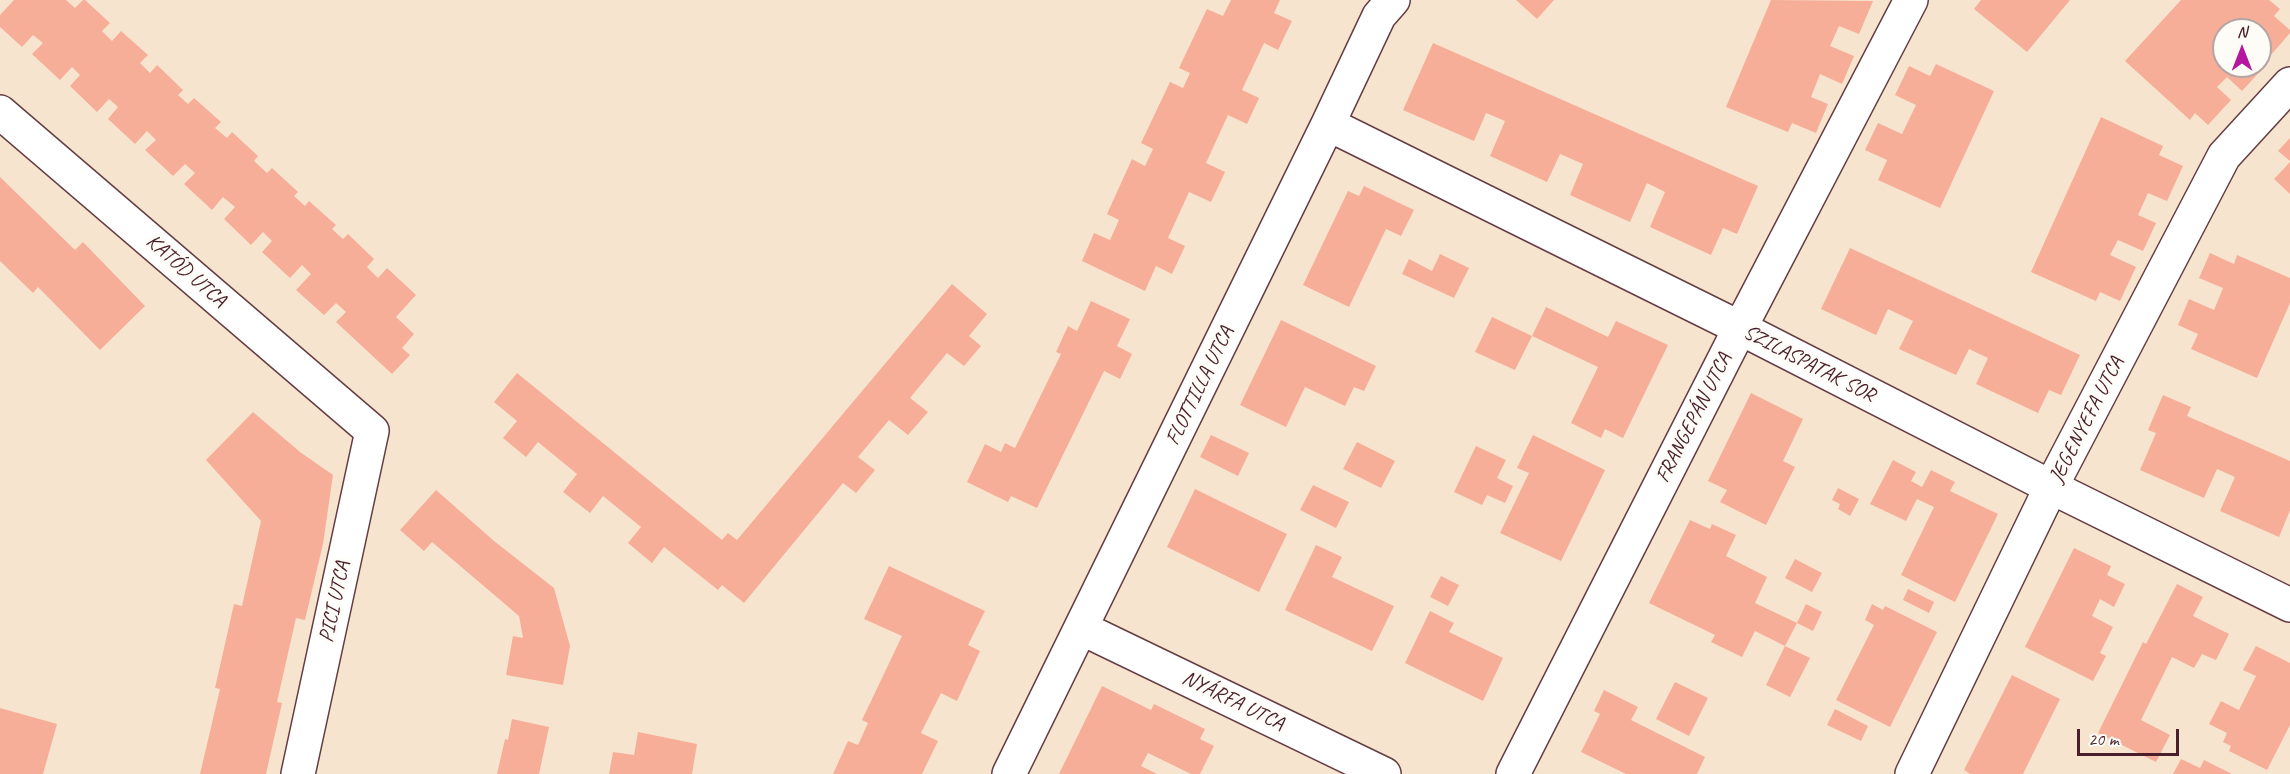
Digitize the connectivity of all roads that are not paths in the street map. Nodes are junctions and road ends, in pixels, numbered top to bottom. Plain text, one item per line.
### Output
1 (1393, 0) edge
2 (1911, 0) edge
3 (2290, 84) edge
4 (0, 112) edge
5 (1328, 124) junction
6 (1740, 328) junction
7 (372, 431) joint
8 (2051, 487) junction
9 (2290, 605) edge
10 (1081, 628) junction
11 (298, 774) edge
12 (1009, 774) edge
13 (1384, 774) edge
14 (1513, 774) edge
15 (1912, 774) edge

1 - 5 street, FLOTTILLA UTCA
2 - 6 street, FRANGEPÁN UTCA
3 - 8 street, JEGENYEFA UTCA
4 - 7 street, KATÓD UTCA
5 - 6 street, SZILASPATAK SOR
5 - 10 street, FLOTTILLA UTCA
6 - 8 street, SZILASPATAK SOR
6 - 14 street, FRANGEPÁN UTCA
7 - 11 street, PICI UTCA
8 - 9 street, SZILASPATAK SOR
8 - 15 street, JEGENYEFA UTCA
10 - 12 street, FLOTTILLA UTCA
10 - 13 street, NYÁRFA UTCA

